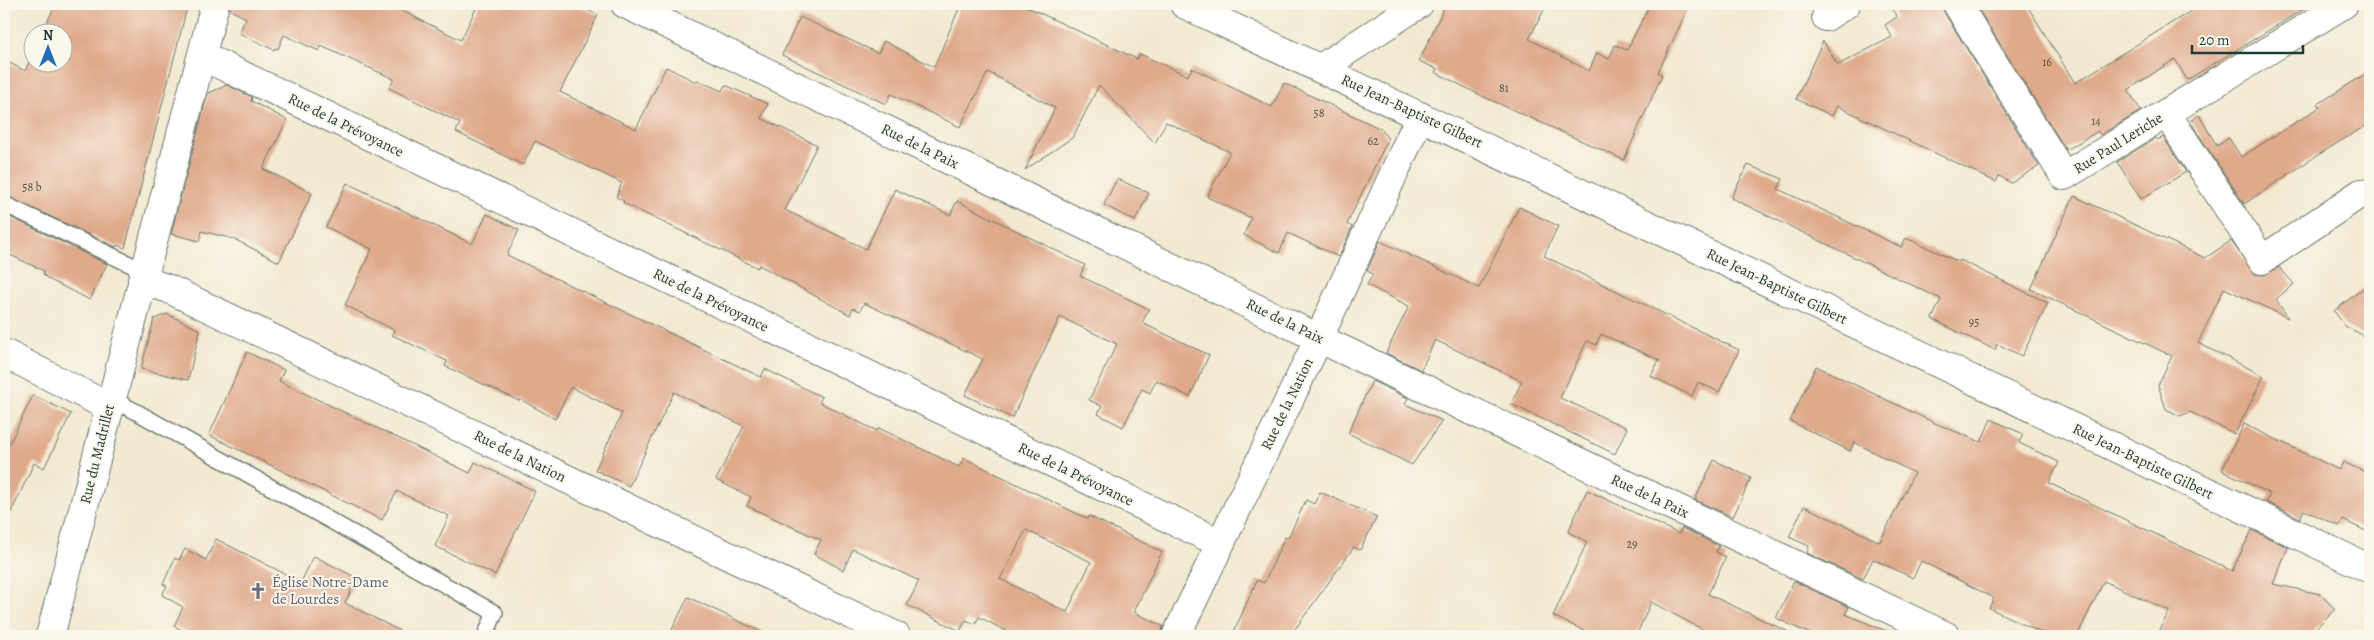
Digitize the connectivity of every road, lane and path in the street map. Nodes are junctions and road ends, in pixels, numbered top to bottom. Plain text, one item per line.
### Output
1 (215, 4) edge
2 (625, 4) edge
3 (1184, 4) edge
4 (1419, 4) edge
5 (1957, 4) edge
6 (2344, 4) edge
7 (202, 56) junction
8 (1321, 68) junction
9 (2166, 114) junction
10 (1420, 116) junction
11 (2362, 193) dead end
12 (4, 204) edge
13 (143, 276) junction
14 (1319, 338) junction
15 (4, 353) edge
16 (110, 403) junction
17 (1220, 543) junction
18 (2370, 569) edge
19 (50, 636) edge
20 (485, 636) edge
21 (896, 636) edge
22 (1176, 636) edge
23 (1946, 636) edge

1 - 7 street, Rue du Madrillet
2 - 14 street, Rue de la Paix
3 - 8 street, Rue Jean-Baptiste Gilbert
4 - 8 street
5 - 9 street, Rue Paul Leriche
6 - 9 street, Rue Paul Leriche
7 - 13 street, Rue du Madrillet
7 - 17 street, Rue de la Prévoyance
8 - 10 street, Rue Jean-Baptiste Gilbert
9 - 11 street
10 - 14 street, Rue de la Nation
10 - 18 street, Rue Jean-Baptiste Gilbert
12 - 13 lane
13 - 16 street, Rue du Madrillet
13 - 21 street, Rue de la Nation
14 - 17 street, Rue de la Nation
14 - 23 street, Rue de la Paix
15 - 16 street
16 - 19 street, Rue du Madrillet
16 - 20 lane
17 - 22 street, Rue de la Nation

